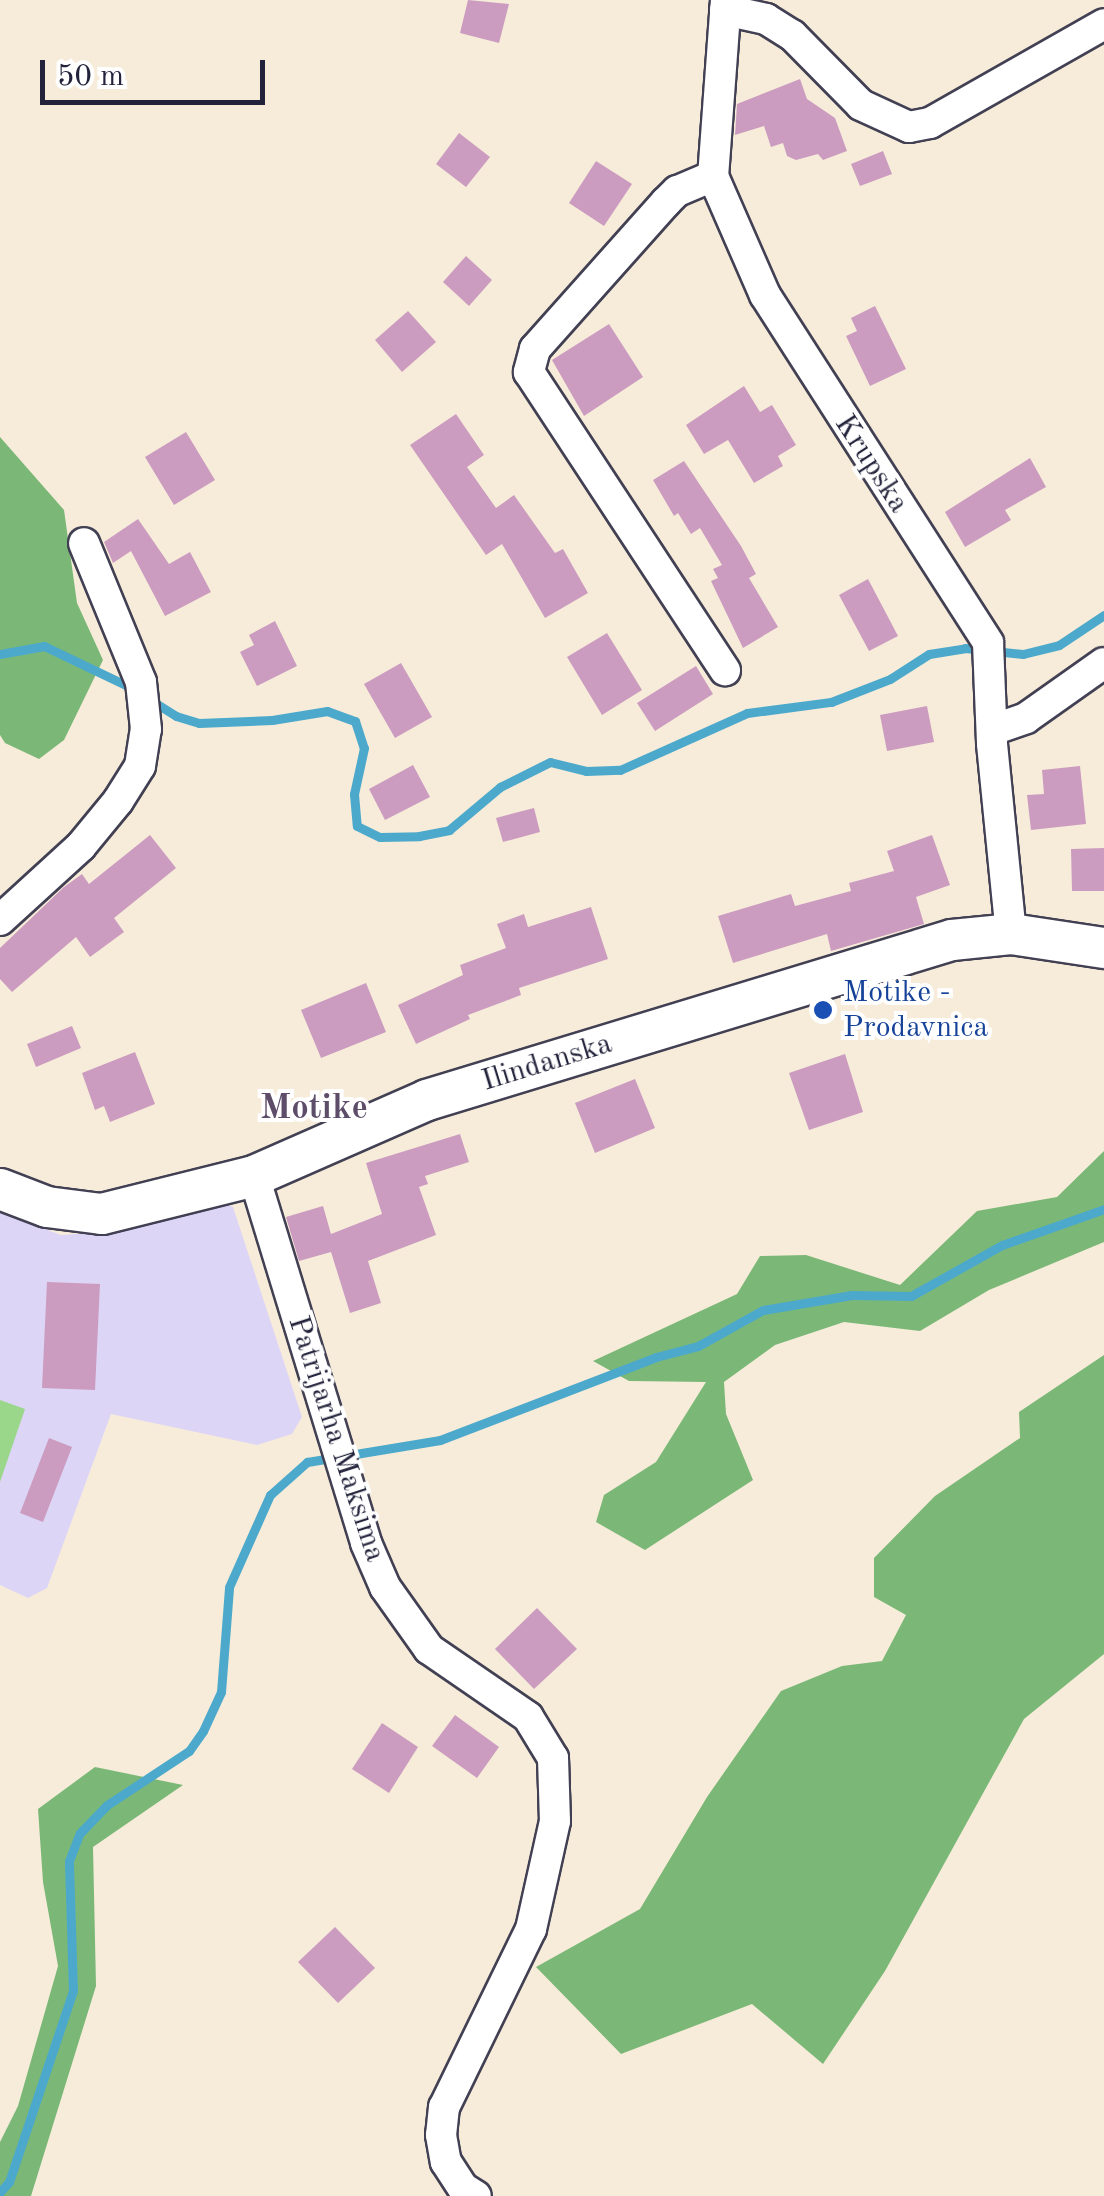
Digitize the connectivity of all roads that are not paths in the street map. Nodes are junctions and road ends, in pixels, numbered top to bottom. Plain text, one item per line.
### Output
1 (726, 5) edge
2 (1104, 24) edge
3 (713, 176) junction
4 (84, 543) dead end
5 (1104, 664) edge
6 (726, 670) dead end
7 (992, 730) junction
8 (0, 920) edge
9 (1011, 934) junction
10 (1104, 948) edge
11 (254, 1176) junction
12 (0, 1189) edge
13 (476, 2196) edge

1 - 2 street
1 - 3 street, Krupska
3 - 6 street
3 - 7 street, Krupska
4 - 8 street
5 - 7 street
7 - 9 street, Krupska
9 - 10 street, Ilindanska
9 - 11 street, Ilindanska
11 - 12 street, Ilindanska
11 - 13 street, Patrijarha Maksima

